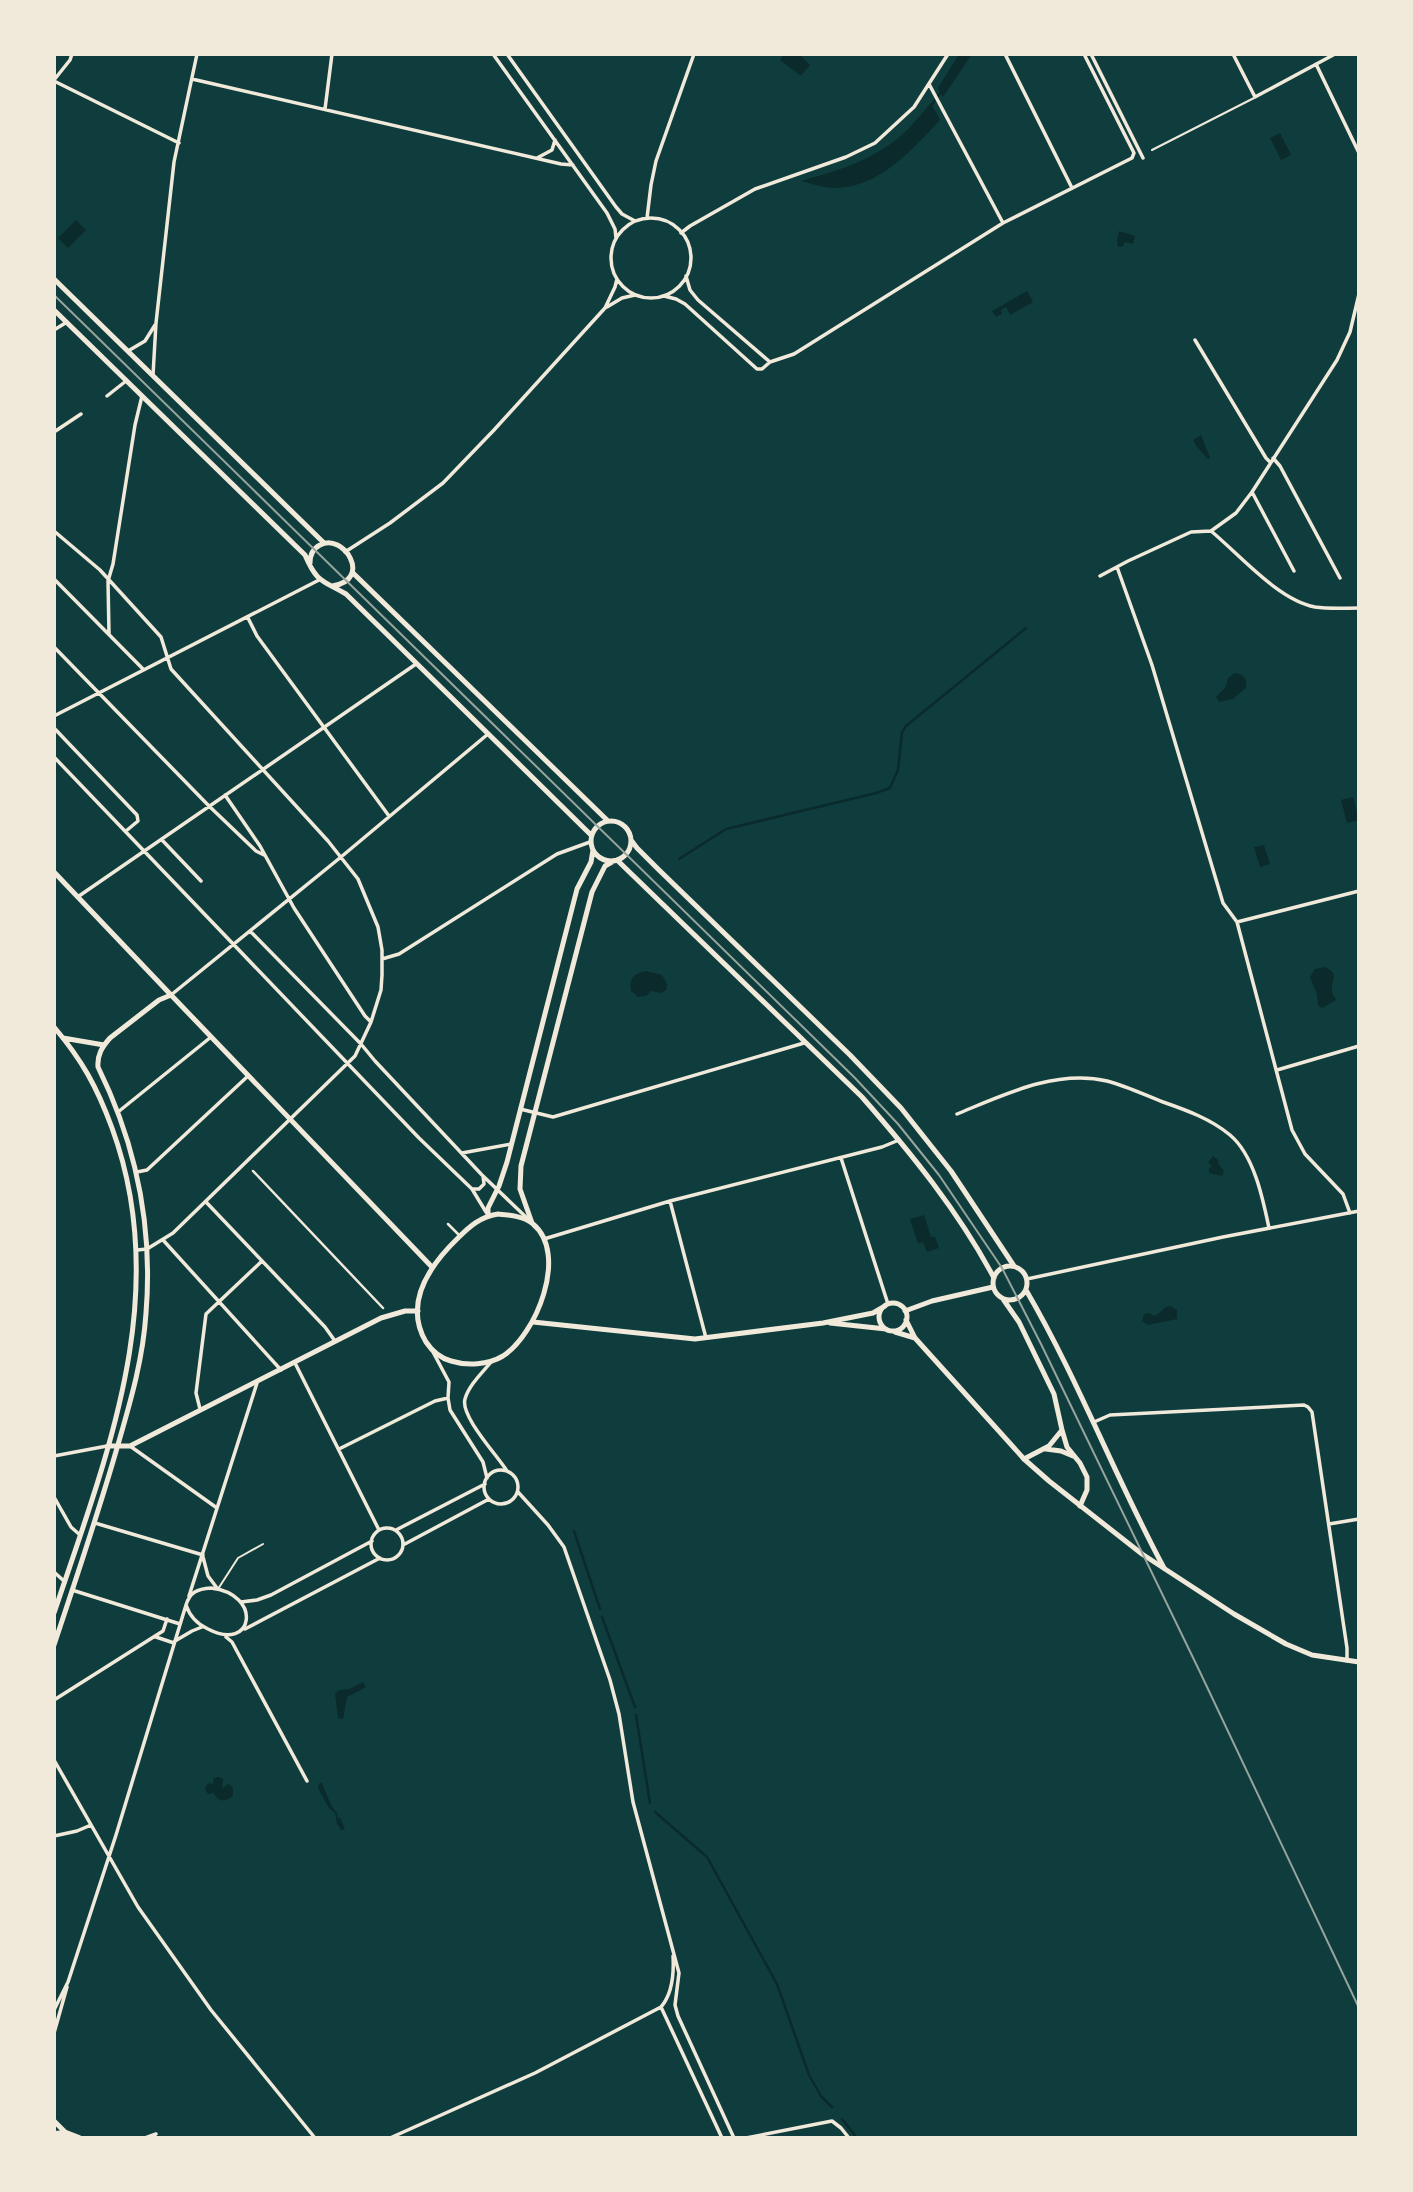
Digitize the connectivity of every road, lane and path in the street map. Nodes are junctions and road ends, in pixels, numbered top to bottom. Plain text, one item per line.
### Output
1 (72, 54) edge
2 (197, 54) edge
3 (332, 54) edge
4 (493, 54) edge
5 (508, 54) edge
6 (694, 54) edge
7 (948, 54) edge
8 (1005, 54) edge
9 (1084, 54) edge
10 (1091, 54) edge
11 (1233, 54) edge
12 (1335, 54) edge
13 (1316, 64) junction
14 (192, 79) junction
15 (54, 80) edge
16 (929, 84) junction
17 (1255, 97) junction
18 (325, 109) junction
19 (555, 140) junction
20 (179, 143) junction
21 (1152, 150) dead end
22 (1359, 153) edge
23 (535, 158) junction
24 (1143, 158) dead end
25 (573, 165) junction
26 (1072, 188) junction
27 (647, 218) junction
28 (635, 221) junction
29 (1003, 223) junction
30 (681, 233) junction
31 (616, 239) junction
32 (686, 276) junction
33 (54, 279) edge
34 (617, 279) junction
35 (1359, 294) edge
36 (635, 295) junction
37 (664, 296) junction
38 (605, 308) junction
39 (54, 310) edge
40 (67, 322) junction
41 (156, 323) junction
42 (54, 330) edge
43 (1195, 340) dead end
44 (128, 351) junction
45 (770, 362) junction
46 (153, 377) junction
47 (126, 381) junction
48 (107, 396) dead end
49 (142, 396) junction
50 (81, 414) dead end
51 (54, 432) edge
52 (1271, 460) junction
53 (1252, 492) junction
54 (54, 531) edge
55 (1211, 531) junction
56 (324, 543) junction
57 (345, 552) junction
58 (310, 566) junction
59 (1117, 567) junction
60 (1294, 571) dead end
61 (353, 573) junction
62 (1100, 576) dead end
63 (1339, 578) dead end
64 (54, 579) edge
65 (319, 580) junction
66 (108, 581) junction
67 (332, 586) junction
68 (1359, 608) edge
69 (248, 617) junction
70 (109, 634) junction
71 (54, 647) edge
72 (167, 656) junction
73 (416, 664) junction
74 (143, 669) junction
75 (99, 692) junction
76 (54, 716) edge
77 (325, 727) junction
78 (54, 728) edge
79 (488, 734) junction
80 (54, 757) edge
81 (263, 769) junction
82 (225, 796) junction
83 (209, 806) junction
84 (389, 816) junction
85 (608, 821) junction
86 (126, 831) junction
87 (591, 835) junction
88 (162, 839) junction
89 (631, 839) junction
90 (590, 842) junction
91 (593, 850) junction
92 (145, 851) junction
93 (264, 855) junction
94 (341, 857) junction
95 (615, 861) junction
96 (54, 872) edge
97 (201, 881) dead end
98 (1359, 891) edge
99 (79, 896) junction
100 (289, 899) junction
101 (1237, 922) junction
102 (250, 931) junction
103 (234, 943) junction
104 (382, 959) junction
105 (171, 995) junction
106 (371, 1022) junction
107 (54, 1027) edge
108 (211, 1037) junction
109 (63, 1038) junction
110 (806, 1042) junction
111 (362, 1044) junction
112 (104, 1045) junction
113 (1359, 1046) edge
114 (348, 1064) junction
115 (1276, 1070) junction
116 (248, 1076) junction
117 (520, 1109) junction
118 (118, 1112) junction
119 (536, 1113) junction
120 (957, 1114) dead end
121 (291, 1120) junction
122 (899, 1140) junction
123 (511, 1144) junction
124 (462, 1153) junction
125 (841, 1158) junction
126 (253, 1171) dead end
127 (137, 1172) junction
128 (482, 1175) junction
129 (472, 1189) junction
130 (498, 1190) junction
131 (205, 1201) junction
132 (670, 1201) junction
133 (1359, 1211) edge
134 (1349, 1213) junction
135 (488, 1215) junction
136 (532, 1223) junction
137 (448, 1224) dead end
138 (1269, 1228) junction
139 (460, 1236) junction
140 (544, 1239) junction
141 (163, 1240) junction
142 (147, 1249) junction
143 (137, 1250) junction
144 (262, 1261) junction
145 (432, 1266) junction
146 (1014, 1266) junction
147 (994, 1279) junction
148 (1027, 1279) junction
149 (993, 1287) junction
150 (1026, 1290) junction
151 (1003, 1299) junction
152 (219, 1301) junction
153 (887, 1305) junction
154 (383, 1307) dead end
155 (418, 1311) junction
156 (905, 1311) junction
157 (906, 1320) junction
158 (533, 1322) junction
159 (823, 1323) junction
160 (889, 1330) junction
161 (706, 1338) junction
162 (915, 1338) junction
163 (335, 1341) junction
164 (432, 1350) junction
165 (492, 1361) junction
166 (295, 1363) junction
167 (281, 1370) junction
168 (257, 1383) junction
169 (448, 1398) junction
170 (201, 1411) junction
171 (1094, 1422) junction
172 (1062, 1430) junction
173 (118, 1445) junction
174 (108, 1446) junction
175 (130, 1446) junction
176 (339, 1449) junction
177 (1043, 1450) junction
178 (54, 1456) edge
179 (1075, 1457) junction
180 (1024, 1459) junction
181 (507, 1471) junction
182 (486, 1481) junction
183 (518, 1492) junction
184 (54, 1497) edge
185 (489, 1499) junction
186 (1080, 1506) junction
187 (218, 1508) junction
188 (1359, 1519) edge
189 (95, 1523) junction
190 (1329, 1524) junction
191 (396, 1530) junction
192 (379, 1531) junction
193 (80, 1535) junction
194 (372, 1541) junction
195 (263, 1544) dead end
196 (403, 1545) junction
197 (203, 1555) junction
198 (380, 1558) junction
199 (1164, 1568) junction
200 (54, 1572) edge
201 (65, 1582) junction
202 (218, 1589) junction
203 (72, 1590) junction
204 (189, 1595) junction
205 (241, 1602) junction
206 (186, 1605) junction
207 (54, 1613) edge
208 (167, 1619) junction
209 (180, 1624) junction
210 (203, 1627) junction
211 (240, 1632) junction
212 (224, 1635) junction
213 (154, 1637) junction
214 (174, 1643) junction
215 (54, 1645) edge
216 (1347, 1661) junction
217 (1359, 1662) edge
218 (54, 1700) edge
219 (54, 1760) edge
220 (307, 1781) dead end
221 (91, 1825) junction
222 (54, 1836) edge
223 (109, 1857) junction
224 (673, 1950) junction
225 (68, 1982) junction
226 (661, 2007) junction
227 (54, 2010) edge
228 (54, 2033) edge
229 (54, 2121) edge
230 (66, 2133) junction
231 (54, 2134) edge
232 (156, 2134) dead end
233 (79, 2138) edge
234 (145, 2138) edge
235 (315, 2138) edge
236 (390, 2138) edge
237 (722, 2138) edge
238 (734, 2138) edge
239 (746, 2138) edge
240 (849, 2138) edge

1 - 15 street
2 - 14 street
3 - 18 street
4 - 19 street
5 - 28 street
6 - 27 street
7 - 16 street
8 - 26 street
9 - 26 street
10 - 24 street
11 - 17 street
12 - 13 street
13 - 17 street
13 - 22 street
14 - 18 street
14 - 20 street
15 - 20 street
16 - 29 street
16 - 30 street
17 - 21 lane
18 - 23 street
19 - 23 street
19 - 25 street
20 - 41 street
23 - 25 street
25 - 31 street
26 - 29 street
27 - 28 street
27 - 30 street
28 - 31 street
29 - 45 street
30 - 32 street
31 - 34 street
32 - 37 street
32 - 45 street
33 - 44 main road
34 - 36 street
34 - 38 street
35 - 52 street
36 - 37 street
36 - 38 street
37 - 45 street
38 - 57 street
39 - 40 main road
40 - 42 street
40 - 47 main road
41 - 44 street
41 - 46 street
43 - 52 street
44 - 46 main road
46 - 56 main road
47 - 48 street
47 - 49 main road
49 - 58 main road
49 - 66 street
50 - 51 street
52 - 53 street
52 - 63 street
53 - 55 street
53 - 60 street
54 - 66 street
55 - 59 street
55 - 68 street
56 - 57 main road
56 - 58 main road
57 - 61 main road
58 - 65 main road
59 - 62 street
59 - 101 street
61 - 67 main road
61 - 85 main road
64 - 70 street
65 - 67 main road
65 - 69 street
66 - 70 street
66 - 72 street
67 - 73 main road
69 - 72 street
69 - 77 street
70 - 74 street
71 - 75 street
72 - 74 street
72 - 81 street
73 - 77 street
73 - 79 main road
74 - 75 street
75 - 76 street
75 - 83 street
77 - 81 street
77 - 84 street
78 - 86 street
79 - 84 street
79 - 87 main road
80 - 86 street
81 - 82 street
81 - 94 street
82 - 83 street
82 - 93 street
83 - 88 street
83 - 93 street
84 - 94 street
85 - 87 main road
85 - 89 main road
86 - 92 street
87 - 90 main road
88 - 92 street
88 - 97 street
89 - 95 main road
89 - 146 main road
90 - 91 main road
90 - 104 street
91 - 95 main road
91 - 117 main road
92 - 99 street
92 - 103 street
93 - 100 street
94 - 100 street
94 - 104 street
95 - 110 main road
95 - 119 main road
96 - 99 main road
98 - 101 street
99 - 105 main road
100 - 102 street
100 - 106 street
101 - 115 street
102 - 103 street
102 - 111 street
103 - 105 street
103 - 114 street
104 - 106 street
105 - 108 main road
105 - 112 main road
106 - 111 street
107 - 109 main road
108 - 116 main road
108 - 118 street
109 - 112 main road
109 - 143 main road
110 - 119 street
110 - 122 main road
111 - 114 street
111 - 124 street
112 - 118 main road
113 - 115 street
114 - 121 street
114 - 129 street
115 - 134 street
116 - 121 main road
116 - 127 street
117 - 119 street
117 - 123 main road
118 - 127 main road
119 - 136 main road
120 - 138 street
121 - 131 street
121 - 145 main road
122 - 125 street
122 - 147 main road
123 - 124 street
123 - 130 main road
124 - 128 street
125 - 132 street
125 - 153 street
126 - 154 street
127 - 142 main road
128 - 129 street
128 - 130 street
129 - 135 street
130 - 135 main road
130 - 136 street
131 - 141 street
131 - 144 street
132 - 140 street
132 - 161 street
133 - 134 street
134 - 138 street
135 - 136 main road
135 - 139 main road
136 - 140 main road
137 - 139 street
138 - 148 street
139 - 145 main road
140 - 158 main road
141 - 142 street
141 - 152 street
142 - 143 street
142 - 173 main road
143 - 174 main road
144 - 152 street
144 - 163 street
145 - 155 main road
146 - 147 main road
146 - 148 main road
147 - 149 main road
148 - 150 main road
149 - 151 main road
149 - 156 main road
150 - 151 main road
150 - 171 main road
151 - 172 main road
152 - 167 street
152 - 170 street
153 - 156 main road
153 - 159 main road
153 - 160 main road
155 - 163 main road
155 - 164 main road
156 - 157 main road
157 - 160 main road
157 - 162 main road
158 - 161 main road
158 - 165 main road
159 - 160 main road
159 - 161 main road
160 - 162 main road
162 - 180 main road
163 - 166 main road
164 - 165 main road
164 - 169 street
165 - 181 street
166 - 167 main road
166 - 176 street
167 - 168 main road
168 - 170 main road
168 - 187 street
169 - 176 street
169 - 182 street
170 - 175 main road
171 - 190 street
171 - 199 main road
172 - 177 main road
172 - 179 main road
173 - 174 main road
173 - 175 main road
173 - 189 main road
174 - 178 street
174 - 193 main road
175 - 187 street
176 - 192 street
177 - 179 main road
177 - 180 main road
179 - 186 main road
180 - 186 main road
181 - 182 street
181 - 183 street
182 - 185 street
182 - 191 street
183 - 185 street
183 - 224 street
184 - 193 street
185 - 196 street
186 - 199 main road
187 - 197 street
188 - 190 street
189 - 197 street
189 - 203 main road
190 - 216 street
191 - 192 street
191 - 196 street
192 - 194 street
193 - 201 main road
194 - 198 street
194 - 205 street
195 - 202 lane
196 - 198 street
197 - 202 street
197 - 204 street
198 - 211 street
199 - 216 main road
200 - 201 street
201 - 207 main road
202 - 204 street
202 - 205 street
203 - 208 street
203 - 215 main road
204 - 206 street
205 - 211 street
206 - 209 street
206 - 210 street
208 - 209 street
208 - 213 street
209 - 214 street
210 - 212 street
210 - 214 street
211 - 212 street
212 - 220 street
213 - 214 street
213 - 218 street
214 - 223 street
216 - 217 main road
219 - 221 street
221 - 222 street
221 - 223 street
223 - 225 street
223 - 235 street
224 - 226 street
224 - 238 street
225 - 227 street
225 - 228 street
226 - 236 street
226 - 237 street
229 - 230 main road
230 - 231 main road
230 - 233 main road
232 - 234 street
239 - 240 street

